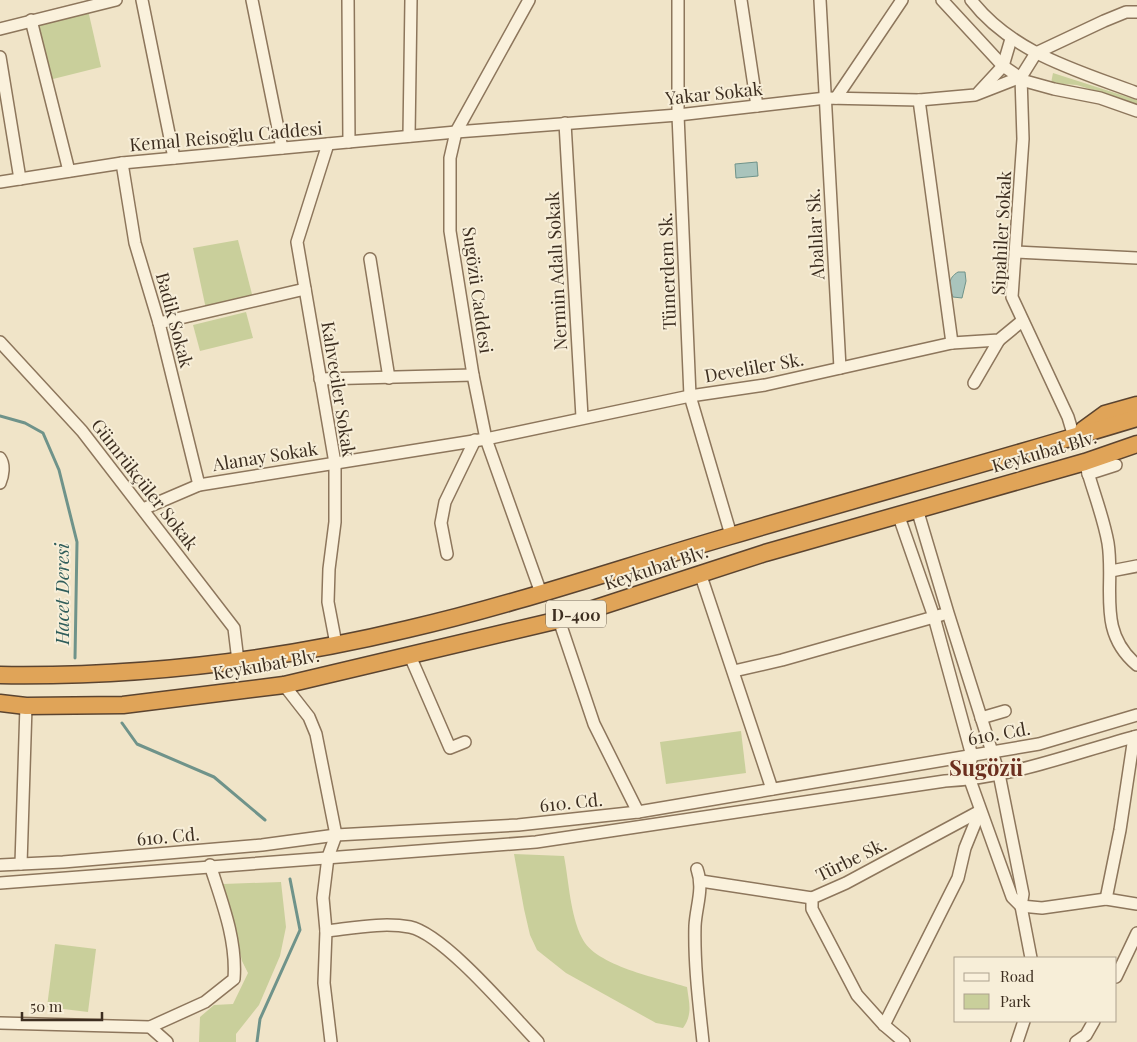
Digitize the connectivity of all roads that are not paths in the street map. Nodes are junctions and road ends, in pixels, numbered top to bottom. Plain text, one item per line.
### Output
1 (116, 0) edge
2 (142, 0) edge
3 (252, 0) edge
4 (348, 0) edge
5 (411, 0) edge
6 (529, 0) edge
7 (678, 0) edge
8 (740, 0) edge
9 (820, 0) edge
10 (902, 0) edge
11 (942, 0) edge
12 (971, 0) edge
13 (1137, 12) edge
14 (31, 20) junction
15 (0, 29) edge
16 (1011, 39) junction
17 (1036, 54) junction
18 (0, 57) edge
19 (1003, 66) junction
20 (1020, 77) junction
21 (1137, 93) edge
22 (975, 96) junction
23 (831, 98) junction
24 (919, 100) junction
25 (757, 106) junction
26 (1137, 111) edge
27 (678, 115) junction
28 (565, 124) junction
29 (456, 132) junction
30 (409, 136) junction
31 (349, 142) junction
32 (328, 144) junction
33 (282, 148) junction
34 (174, 158) junction
35 (122, 163) junction
36 (69, 171) junction
37 (20, 179) junction
38 (0, 182) edge
39 (1015, 252) junction
40 (1137, 258) edge
41 (370, 259) dead end
42 (304, 289) junction
43 (1022, 321) junction
44 (159, 323) junction
45 (999, 340) junction
46 (0, 342) edge
47 (952, 343) junction
48 (4, 355) edge
49 (840, 368) junction
50 (473, 375) junction
51 (389, 378) junction
52 (320, 379) junction
53 (981, 380) dead end
54 (690, 396) junction
55 (1137, 405) edge
56 (582, 417) junction
57 (1137, 418) edge
58 (1074, 437) junction
59 (481, 439) junction
60 (1137, 444) edge
61 (1137, 451) edge
62 (0, 458) edge
63 (334, 463) junction
64 (1116, 465) dead end
65 (1087, 468) junction
66 (0, 483) edge
67 (199, 485) junction
68 (142, 509) junction
69 (918, 509) junction
70 (898, 514) junction
71 (731, 535) junction
72 (447, 554) dead end
73 (1137, 566) edge
74 (1110, 571) junction
75 (700, 573) junction
76 (541, 593) junction
77 (948, 613) junction
78 (934, 617) junction
79 (559, 620) junction
80 (336, 644) junction
81 (410, 656) junction
82 (238, 661) junction
83 (1137, 665) edge
84 (734, 671) junction
85 (0, 675) edge
86 (284, 684) junction
87 (0, 703) edge
88 (26, 706) junction
89 (1005, 711) dead end
90 (1137, 715) edge
91 (980, 718) junction
92 (1136, 736) edge
93 (465, 742) dead end
94 (992, 752) junction
95 (972, 756) junction
96 (999, 774) junction
97 (970, 780) junction
98 (772, 789) junction
99 (980, 811) junction
100 (638, 812) junction
101 (336, 835) junction
102 (328, 857) junction
103 (21, 864) junction
104 (210, 865) junction
105 (0, 866) edge
106 (697, 869) dead end
107 (702, 881) junction
108 (0, 883) edge
109 (812, 898) junction
110 (1106, 899) junction
111 (1137, 904) edge
112 (1020, 906) junction
113 (326, 931) junction
114 (1137, 933) edge
115 (1031, 957) edge
116 (1117, 975) edge
117 (1024, 1022) edge
118 (1093, 1022) edge
119 (0, 1023) edge
120 (884, 1025) junction
121 (150, 1027) junction
122 (167, 1042) edge
123 (331, 1042) edge
124 (538, 1042) edge
125 (703, 1042) edge
126 (904, 1042) edge
127 (1017, 1042) edge
128 (1076, 1042) edge

1 - 14 street
2 - 34 street
3 - 33 street
4 - 31 street
5 - 30 street
6 - 29 street, Sugözü Caddesi
7 - 27 street, Tümerdem Sk.
8 - 25 street
9 - 23 street, Abalılar Sk.
10 - 23 street
11 - 19 street
12 - 16 street
13 - 17 street
14 - 15 street
14 - 36 street
16 - 17 street
16 - 19 street
17 - 20 street
17 - 21 street
18 - 37 street
19 - 20 street
19 - 22 street
20 - 22 street, Yakar Sokak
20 - 26 street
20 - 39 street, Sipahiler Sokak
22 - 24 street, Yakar Sokak
23 - 24 street, Yakar Sokak
23 - 25 street, Yakar Sokak
23 - 49 street, Abalılar Sk.
24 - 47 street
25 - 27 street, Yakar Sokak
27 - 28 street, Yakar Sokak
27 - 54 street, Tümerdem Sk.
28 - 29 street, Yakar Sokak
28 - 56 street, Nermin Adalı Sokak
29 - 30 street, Kemal Reisoğlu Caddesi
29 - 50 street, Sugözü Caddesi
30 - 31 street, Kemal Reisoğlu Caddesi
31 - 32 street, Kemal Reisoğlu Caddesi
32 - 33 street, Kemal Reisoğlu Caddesi
32 - 42 street, Kahveciler Sokak
33 - 34 street, Kemal Reisoğlu Caddesi
34 - 35 street, Kemal Reisoğlu Caddesi
35 - 36 street, Kemal Reisoğlu Caddesi
35 - 44 street, Badik Sokak
36 - 37 street, Kemal Reisoğlu Caddesi
37 - 38 street, Kemal Reisoğlu Caddesi
39 - 40 street
39 - 43 street, Sipahiler Sokak
41 - 51 street
42 - 44 street
42 - 52 street, Kahveciler Sokak
43 - 45 street
43 - 58 street, Sipahiler Sokak
44 - 67 street, Badik Sokak
45 - 47 street, Develiler Sk.
45 - 53 street
46 - 48 street, Gümrükçüler Sokak
47 - 49 street, Develiler Sk.
48 - 68 street, Gümrükçüler Sokak
49 - 54 street, Develiler Sk.
50 - 51 street
50 - 59 street, Sugözü Caddesi
51 - 52 street
52 - 63 street, Kahveciler Sokak
54 - 56 street, Develiler Sk.
54 - 71 street, Tümerdem Sk.
55 - 58 highway
56 - 59 street, Develiler Sk.
57 - 58 highway, Keykubat Blv. / D-400
58 - 71 highway, Keykubat Blv. / D-400
59 - 63 street, Alanay Sokak
59 - 72 street
59 - 76 street, Sugözü Caddesi
60 - 65 highway, Keykubat Blv. / D-400
61 - 65 highway
62 - 66 street
63 - 67 street, Alanay Sokak
63 - 80 street, Kahveciler Sokak
64 - 65 street
65 - 69 highway, Keykubat Blv. / D-400
65 - 74 street
67 - 68 street, Alanay Sokak
68 - 82 street, Gümrükçüler Sokak
69 - 70 highway, Keykubat Blv. / D-400
69 - 77 street
70 - 75 highway, Keykubat Blv. / D-400
70 - 78 street
71 - 76 highway, Keykubat Blv. / D-400
73 - 74 street
74 - 83 street
75 - 79 highway, Keykubat Blv. / D-400
75 - 84 street
76 - 80 highway, Keykubat Blv. / D-400
77 - 78 street
77 - 91 street
78 - 84 street
78 - 95 street
79 - 81 highway, Keykubat Blv. / D-400
79 - 100 street
80 - 82 highway, Keykubat Blv. / D-400
81 - 86 highway, Keykubat Blv. / D-400
81 - 93 street
82 - 85 highway, Keykubat Blv. / D-400
84 - 98 street
86 - 88 highway, Keykubat Blv. / D-400
86 - 101 street
87 - 88 highway, Keykubat Blv. / D-400
88 - 103 street
89 - 91 street
90 - 94 street, 610. Cd.
91 - 94 street
92 - 96 street, 610. Cd.
92 - 110 street
94 - 95 street, 610. Cd.
94 - 96 street
95 - 97 street
95 - 98 street, 610. Cd.
96 - 97 street, 610. Cd.
96 - 112 street
97 - 99 street
97 - 102 street, 610. Cd.
98 - 100 street, 610. Cd.
99 - 109 street, Türbe Sk.
99 - 112 street
99 - 120 street
100 - 101 street, 610. Cd.
101 - 102 street
101 - 103 street, 610. Cd.
102 - 104 street, 610. Cd.
102 - 113 street
103 - 105 street, 610. Cd.
104 - 108 street, 610. Cd.
104 - 121 street
106 - 107 street
107 - 109 street
107 - 125 street
109 - 120 street, Türbe Sk.
110 - 111 street
110 - 112 street
112 - 115 street
113 - 123 street
113 - 124 street
114 - 116 street
117 - 127 street
118 - 128 street
119 - 121 street
120 - 126 street, Türbe Sk.
121 - 122 street

